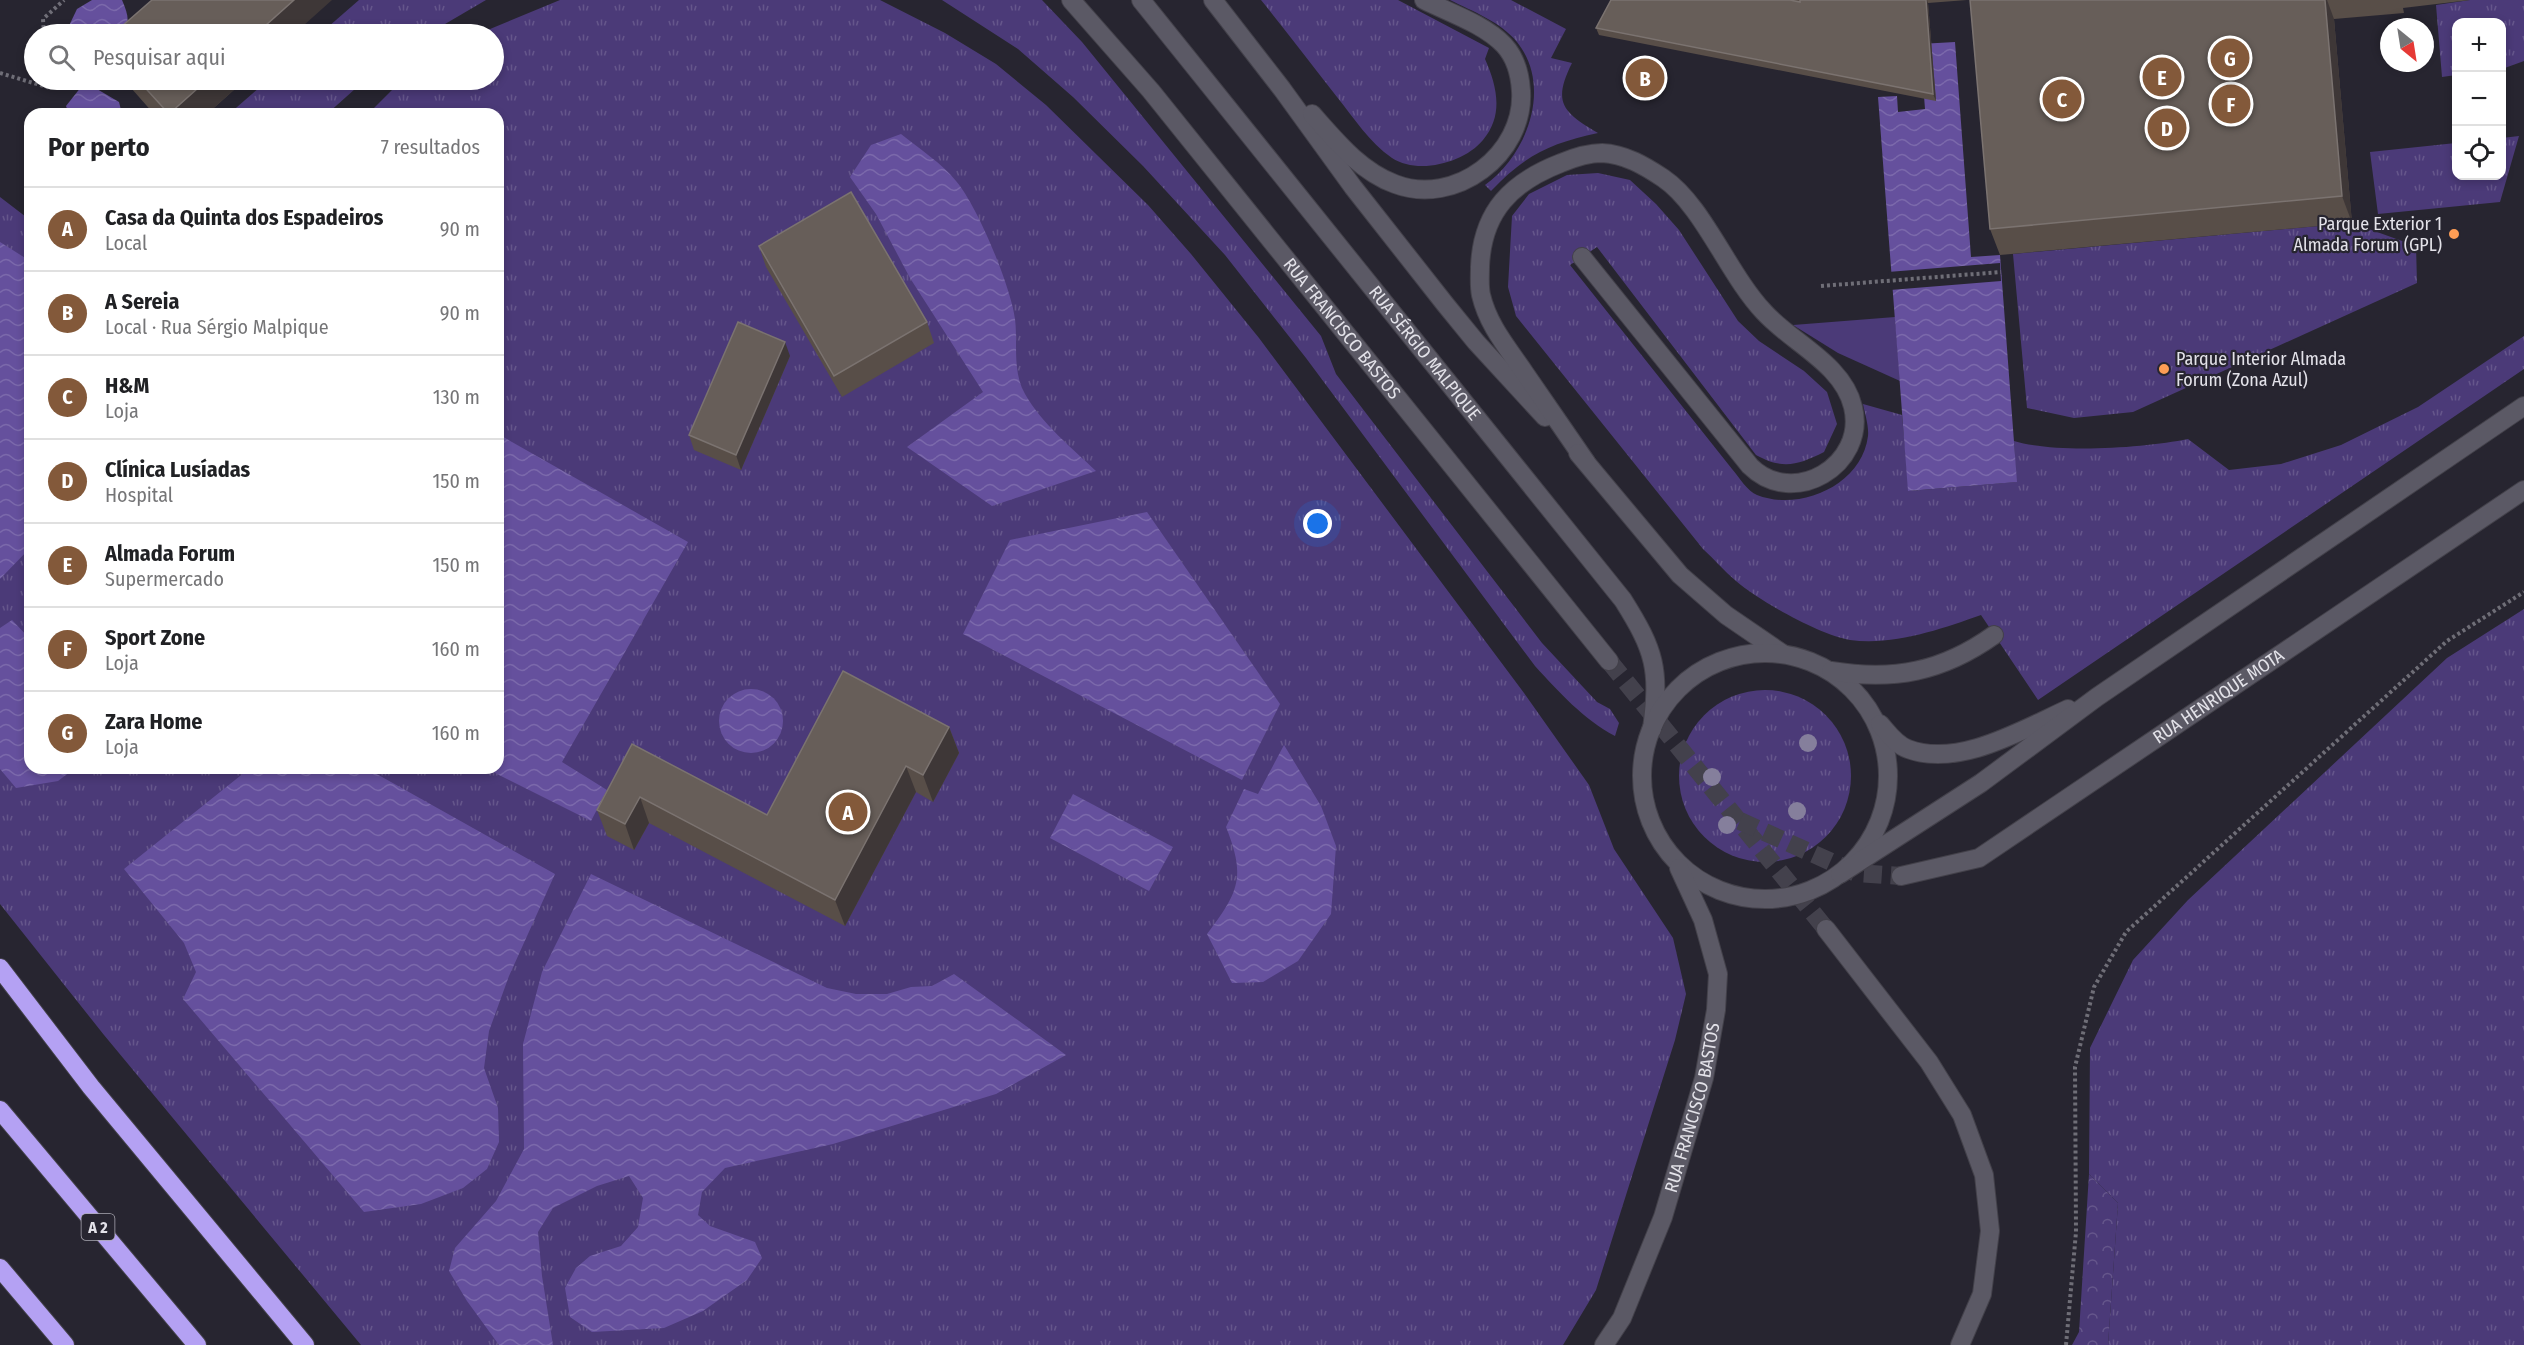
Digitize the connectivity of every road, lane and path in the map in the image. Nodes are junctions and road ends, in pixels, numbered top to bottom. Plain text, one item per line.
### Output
1 (64, 0) edge
2 (1071, 0) edge
3 (1141, 0) edge
4 (1213, 0) edge
5 (1424, 0) edge
6 (43, 24) edge
7 (1253, 50) junction
8 (0, 73) edge
9 (24, 80) edge
10 (1582, 257) dead end
11 (2001, 272) dead end
12 (1821, 286) dead end
13 (2524, 406) edge
14 (1586, 462) junction
15 (2524, 490) edge
16 (2524, 592) edge
17 (1994, 635) dead end
18 (1783, 654) junction
19 (1609, 661) tunnel mouth
20 (1828, 670) junction
21 (2097, 697) junction
22 (1873, 715) junction
23 (1652, 729) junction
24 (1677, 863) junction
25 (1840, 874) junction
26 (1901, 876) tunnel mouth
27 (1826, 929) tunnel mouth
28 (0, 968) edge
29 (0, 986) edge
30 (91, 1087) junction
31 (0, 1110) edge
32 (0, 1268) edge
33 (65, 1345) edge
34 (197, 1345) edge
35 (304, 1345) edge
36 (1604, 1345) edge
37 (1960, 1345) edge
38 (2066, 1345) edge

1 - 6 path
2 - 19 street, RUA FRANCISCO BASTOS
3 - 23 street, RUA SÉRGIO MALPIQUE
4 - 7 street
5 - 7 street
7 - 14 street
8 - 9 path
10 - 14 street
11 - 12 path
13 - 21 street
14 - 18 street
15 - 26 street, RUA HENRIQUE MOTA
16 - 38 path
17 - 20 street
18 - 20 street
18 - 23 street
20 - 22 street
21 - 22 street
21 - 25 street
22 - 25 street
23 - 24 street
24 - 25 street
24 - 36 street, RUA FRANCISCO BASTOS
27 - 37 street
28 - 30 highway
29 - 30 highway
30 - 35 highway
31 - 34 highway, A 2
32 - 33 highway

